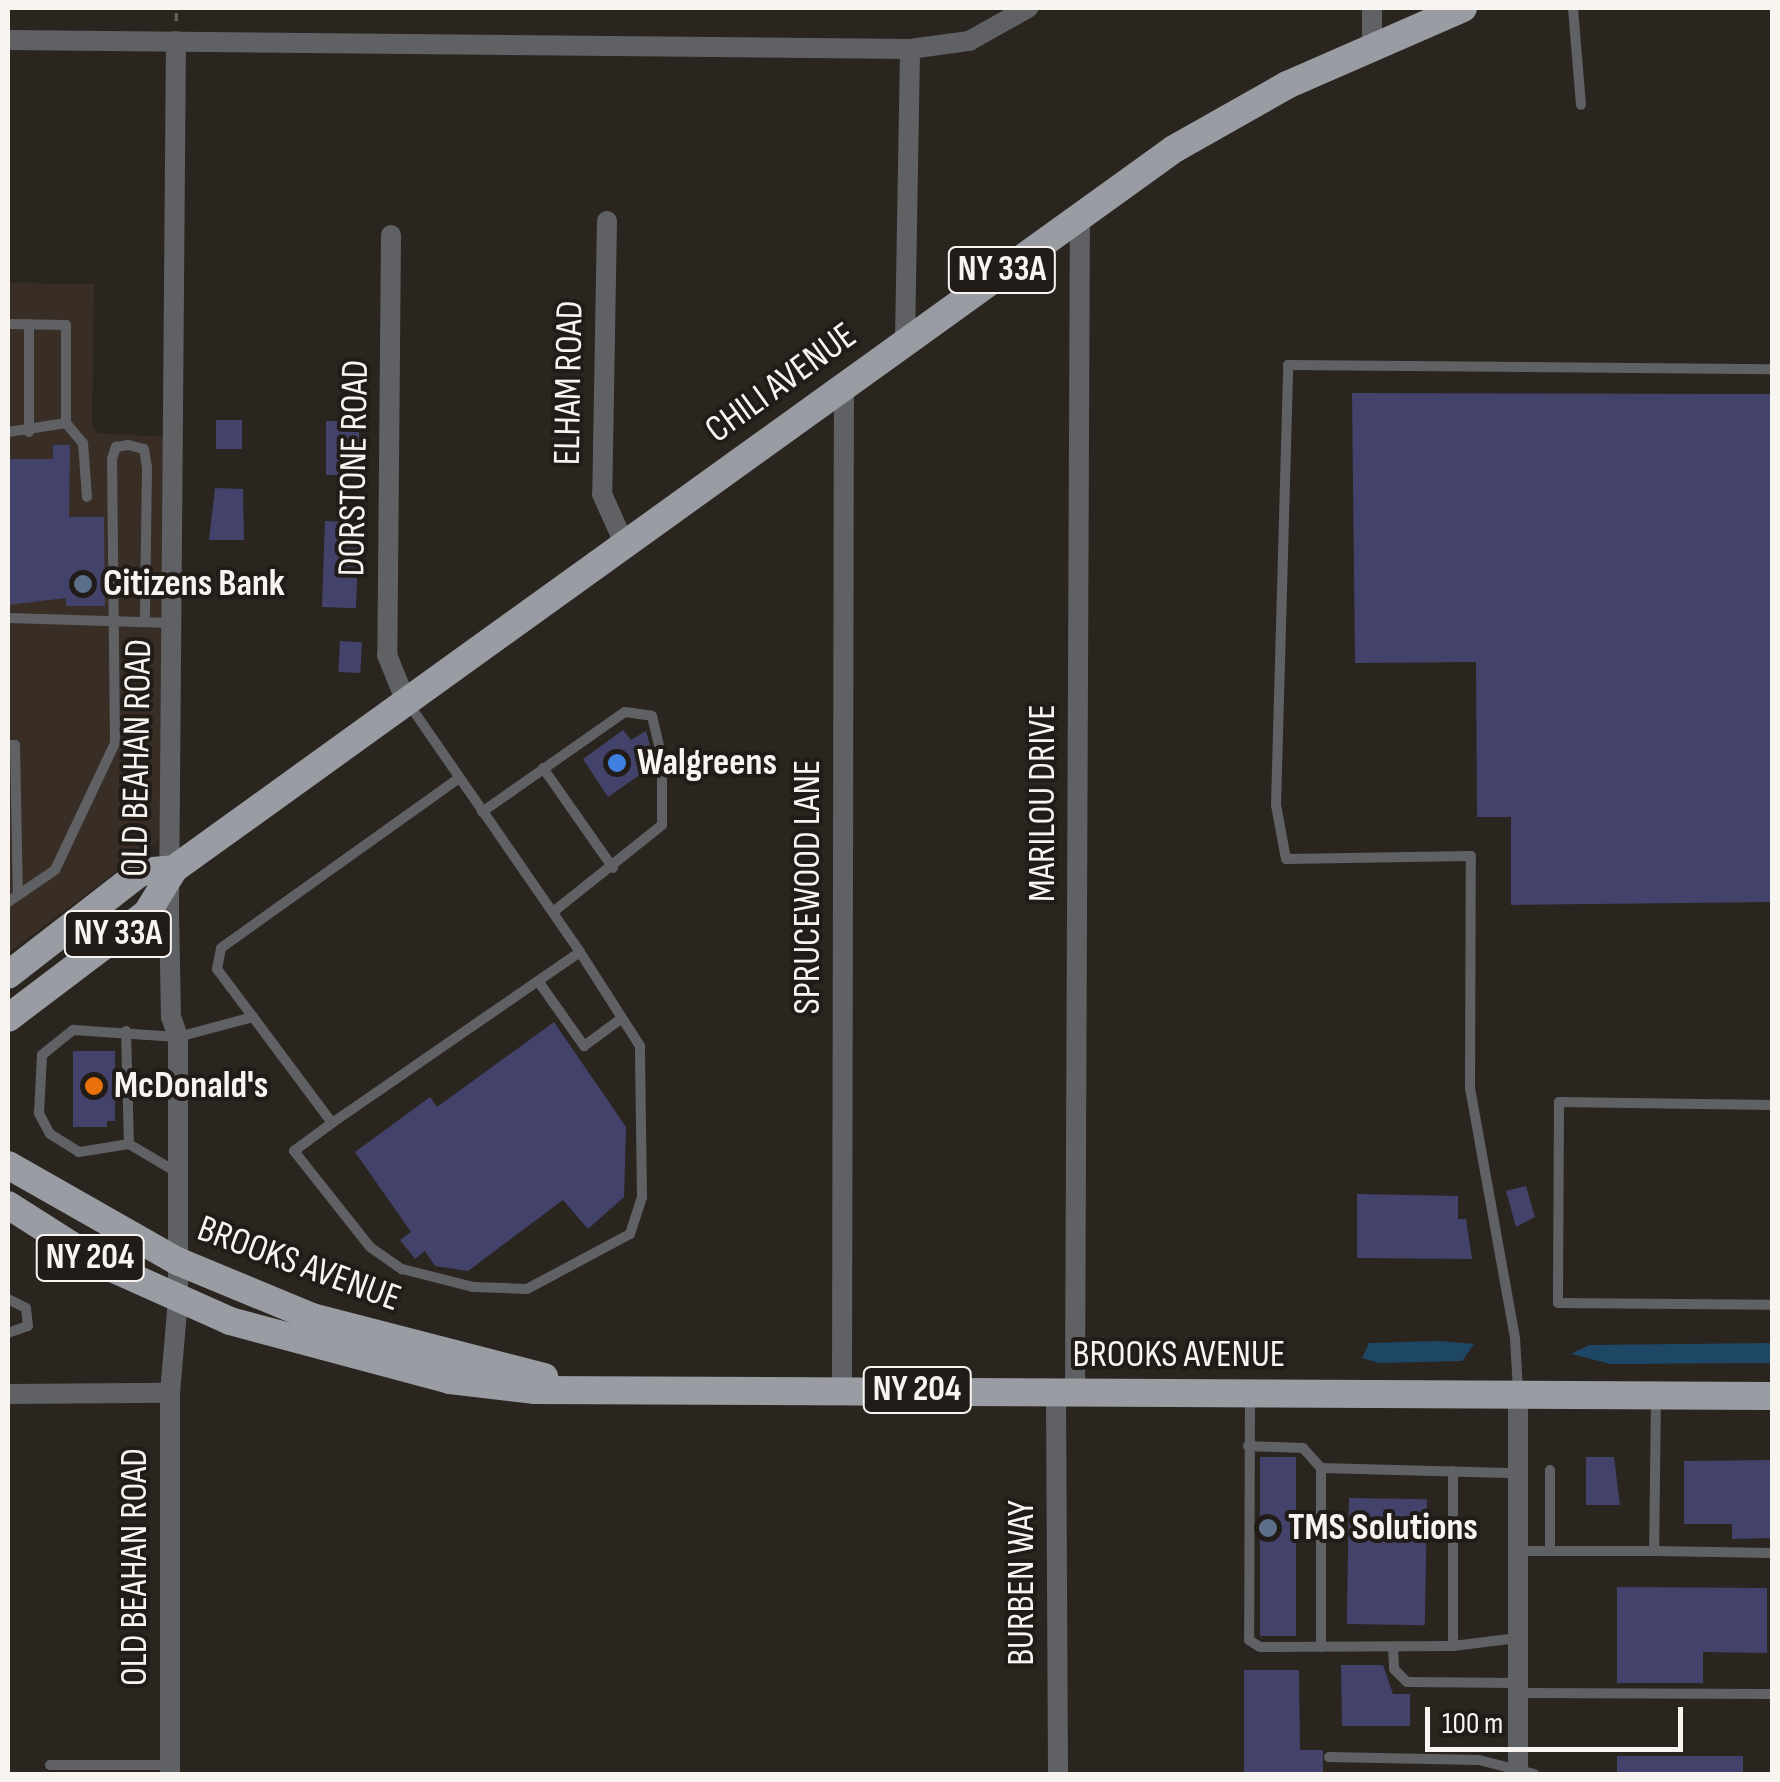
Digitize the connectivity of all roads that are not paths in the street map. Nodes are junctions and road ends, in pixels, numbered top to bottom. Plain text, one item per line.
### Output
1 (1028, 8) edge
2 (1372, 8) edge
3 (1463, 8) edge
4 (1573, 8) edge
5 (8, 40) edge
6 (176, 41) junction
7 (1372, 48) junction
8 (910, 49) junction
9 (1582, 105) dead end
10 (1080, 214) junction
11 (608, 221) dead end
12 (391, 235) dead end
13 (8, 324) edge
14 (30, 324) junction
15 (905, 339) junction
16 (1772, 369) edge
17 (844, 384) junction
18 (66, 424) junction
19 (8, 432) edge
20 (30, 432) junction
21 (88, 498) dead end
22 (624, 543) junction
23 (112, 617) junction
24 (8, 618) edge
25 (145, 619) junction
26 (173, 624) junction
27 (406, 699) junction
28 (8, 745) edge
29 (543, 768) junction
30 (459, 778) junction
31 (482, 812) junction
32 (613, 868) junction
33 (174, 869) junction
34 (18, 895) junction
35 (8, 902) edge
36 (552, 912) junction
37 (580, 952) junction
38 (8, 975) edge
39 (538, 980) junction
40 (253, 1017) junction
41 (8, 1018) edge
42 (622, 1018) junction
43 (126, 1031) junction
44 (178, 1036) junction
45 (1772, 1105) edge
46 (332, 1123) junction
47 (129, 1144) junction
48 (8, 1165) edge
49 (178, 1173) junction
50 (8, 1205) edge
51 (178, 1261) junction
52 (8, 1299) edge
53 (178, 1300) junction
54 (1772, 1306) edge
55 (8, 1332) edge
56 (584, 1388) junction
57 (842, 1390) junction
58 (1065, 1392) junction
59 (170, 1393) junction
60 (1250, 1393) junction
61 (8, 1394) edge
62 (1518, 1394) junction
63 (1656, 1395) junction
64 (1772, 1396) edge
65 (1248, 1446) junction
66 (1322, 1468) junction
67 (1550, 1470) dead end
68 (1453, 1471) junction
69 (1518, 1473) junction
70 (1518, 1550) junction
71 (1550, 1550) junction
72 (1654, 1551) junction
73 (1772, 1553) edge
74 (1518, 1638) junction
75 (1453, 1646) junction
76 (1321, 1647) junction
77 (1393, 1647) junction
78 (1518, 1688) junction
79 (1772, 1694) edge
80 (1330, 1758) dead end
81 (50, 1765) dead end
82 (170, 1770) edge
83 (1524, 1773) edge
84 (1058, 1774) edge

1 - 8 street
2 - 7 street
3 - 7 main road, CHILI AVENUE / NY 33A
4 - 9 lane
5 - 6 street
6 - 8 street
6 - 26 street, OLD BEAHAN ROAD
7 - 10 main road, CHILI AVENUE / NY 33A
8 - 15 street
10 - 15 main road, CHILI AVENUE / NY 33A
10 - 58 street, MARILOU DRIVE
11 - 22 street, ELHAM ROAD
12 - 27 street, DORSTONE ROAD
13 - 14 lane
14 - 18 lane
14 - 20 lane
15 - 17 main road, CHILI AVENUE / NY 33A
16 - 62 lane
17 - 22 main road, CHILI AVENUE / NY 33A
17 - 57 street, SPRUCEWOOD LANE
18 - 20 lane
18 - 21 lane
19 - 20 lane
22 - 27 main road, CHILI AVENUE / NY 33A
23 - 24 lane
23 - 25 lane
23 - 25 lane
23 - 34 lane
25 - 26 lane
26 - 33 street, OLD BEAHAN ROAD
27 - 30 lane
27 - 33 main road, CHILI AVENUE / NY 33A
28 - 34 lane
29 - 31 lane
29 - 32 lane
29 - 32 lane
30 - 31 lane
30 - 40 lane
31 - 36 lane
32 - 36 lane
33 - 38 main road, CHILI AVENUE / NY 33A
33 - 41 main road, CHILI AVENUE / NY 33A
33 - 44 street, OLD BEAHAN ROAD
34 - 35 lane
36 - 37 lane
37 - 39 lane
37 - 42 lane
39 - 42 lane
39 - 46 lane
40 - 44 lane
40 - 46 lane
42 - 46 lane
43 - 44 lane
43 - 47 lane
43 - 47 lane
44 - 49 street, OLD BEAHAN ROAD
45 - 54 lane
47 - 49 lane
48 - 51 main road, BROOKS AVENUE / NY 204
49 - 51 street, OLD BEAHAN ROAD
50 - 53 main road, BROOKS AVENUE / NY 204
51 - 53 street, OLD BEAHAN ROAD
51 - 56 main road, BROOKS AVENUE / NY 204
52 - 55 lane
53 - 56 main road, BROOKS AVENUE / NY 204
53 - 59 street, OLD BEAHAN ROAD
56 - 57 main road, BROOKS AVENUE / NY 204
57 - 58 main road, BROOKS AVENUE / NY 204
58 - 60 main road, BROOKS AVENUE / NY 204
58 - 84 street, BURBEN WAY
59 - 61 street
59 - 82 street, OLD BEAHAN ROAD
60 - 62 main road, BROOKS AVENUE / NY 204
60 - 65 lane
62 - 63 main road, BROOKS AVENUE / NY 204
62 - 69 street
63 - 64 main road, BROOKS AVENUE / NY 204
63 - 72 lane
65 - 66 lane
65 - 76 lane
66 - 68 lane
66 - 76 lane
67 - 71 lane
68 - 69 lane
68 - 75 lane
69 - 70 street
70 - 71 lane
70 - 74 street
71 - 72 lane
72 - 73 lane
74 - 75 lane
74 - 78 street
75 - 77 lane
76 - 77 lane
77 - 78 lane
78 - 79 lane
78 - 83 street
80 - 83 lane
81 - 82 lane

